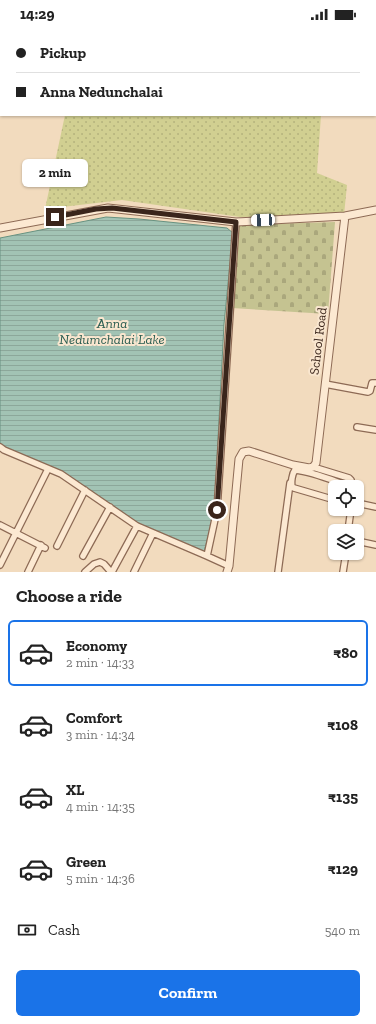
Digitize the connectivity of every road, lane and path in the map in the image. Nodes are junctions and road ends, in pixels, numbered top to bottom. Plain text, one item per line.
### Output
1 (376, 210) edge
2 (345, 216) junction
3 (236, 222) junction
4 (0, 228) edge
5 (376, 382) edge
6 (325, 384) junction
7 (357, 427) dead end
8 (376, 430) edge
9 (0, 447) edge
10 (293, 465) junction
11 (48, 468) junction
12 (317, 471) junction
13 (336, 480) edge
14 (351, 480) edge
15 (85, 490) junction
16 (328, 498) edge
17 (364, 504) edge
18 (110, 507) junction
19 (376, 507) edge
20 (0, 525) edge
21 (137, 526) junction
22 (16, 533) junction
23 (153, 533) junction
24 (364, 542) edge
25 (376, 545) edge
26 (57, 546) dead end
27 (84, 556) dead end
28 (206, 556) junction
29 (345, 560) edge
30 (0, 564) edge
31 (228, 569) edge
32 (28, 572) edge
33 (86, 572) edge
34 (112, 572) edge
35 (134, 572) edge
36 (278, 572) edge
37 (344, 572) edge

1 - 2 street
2 - 3 street
2 - 6 street, School Road
3 - 4 street
3 - 28 street
5 - 6 street
6 - 12 street, School Road
7 - 8 street
9 - 11 street
10 - 12 street
10 - 31 street
10 - 36 street
11 - 15 street
11 - 22 street
12 - 13 street
12 - 14 street
12 - 16 street
15 - 18 street
15 - 26 street
17 - 19 street
18 - 21 street
18 - 27 street
20 - 22 street
21 - 23 street
21 - 34 street
22 - 30 street
22 - 32 street
23 - 28 street
23 - 35 street
24 - 25 street
28 - 31 street
29 - 37 street
33 - 34 street

